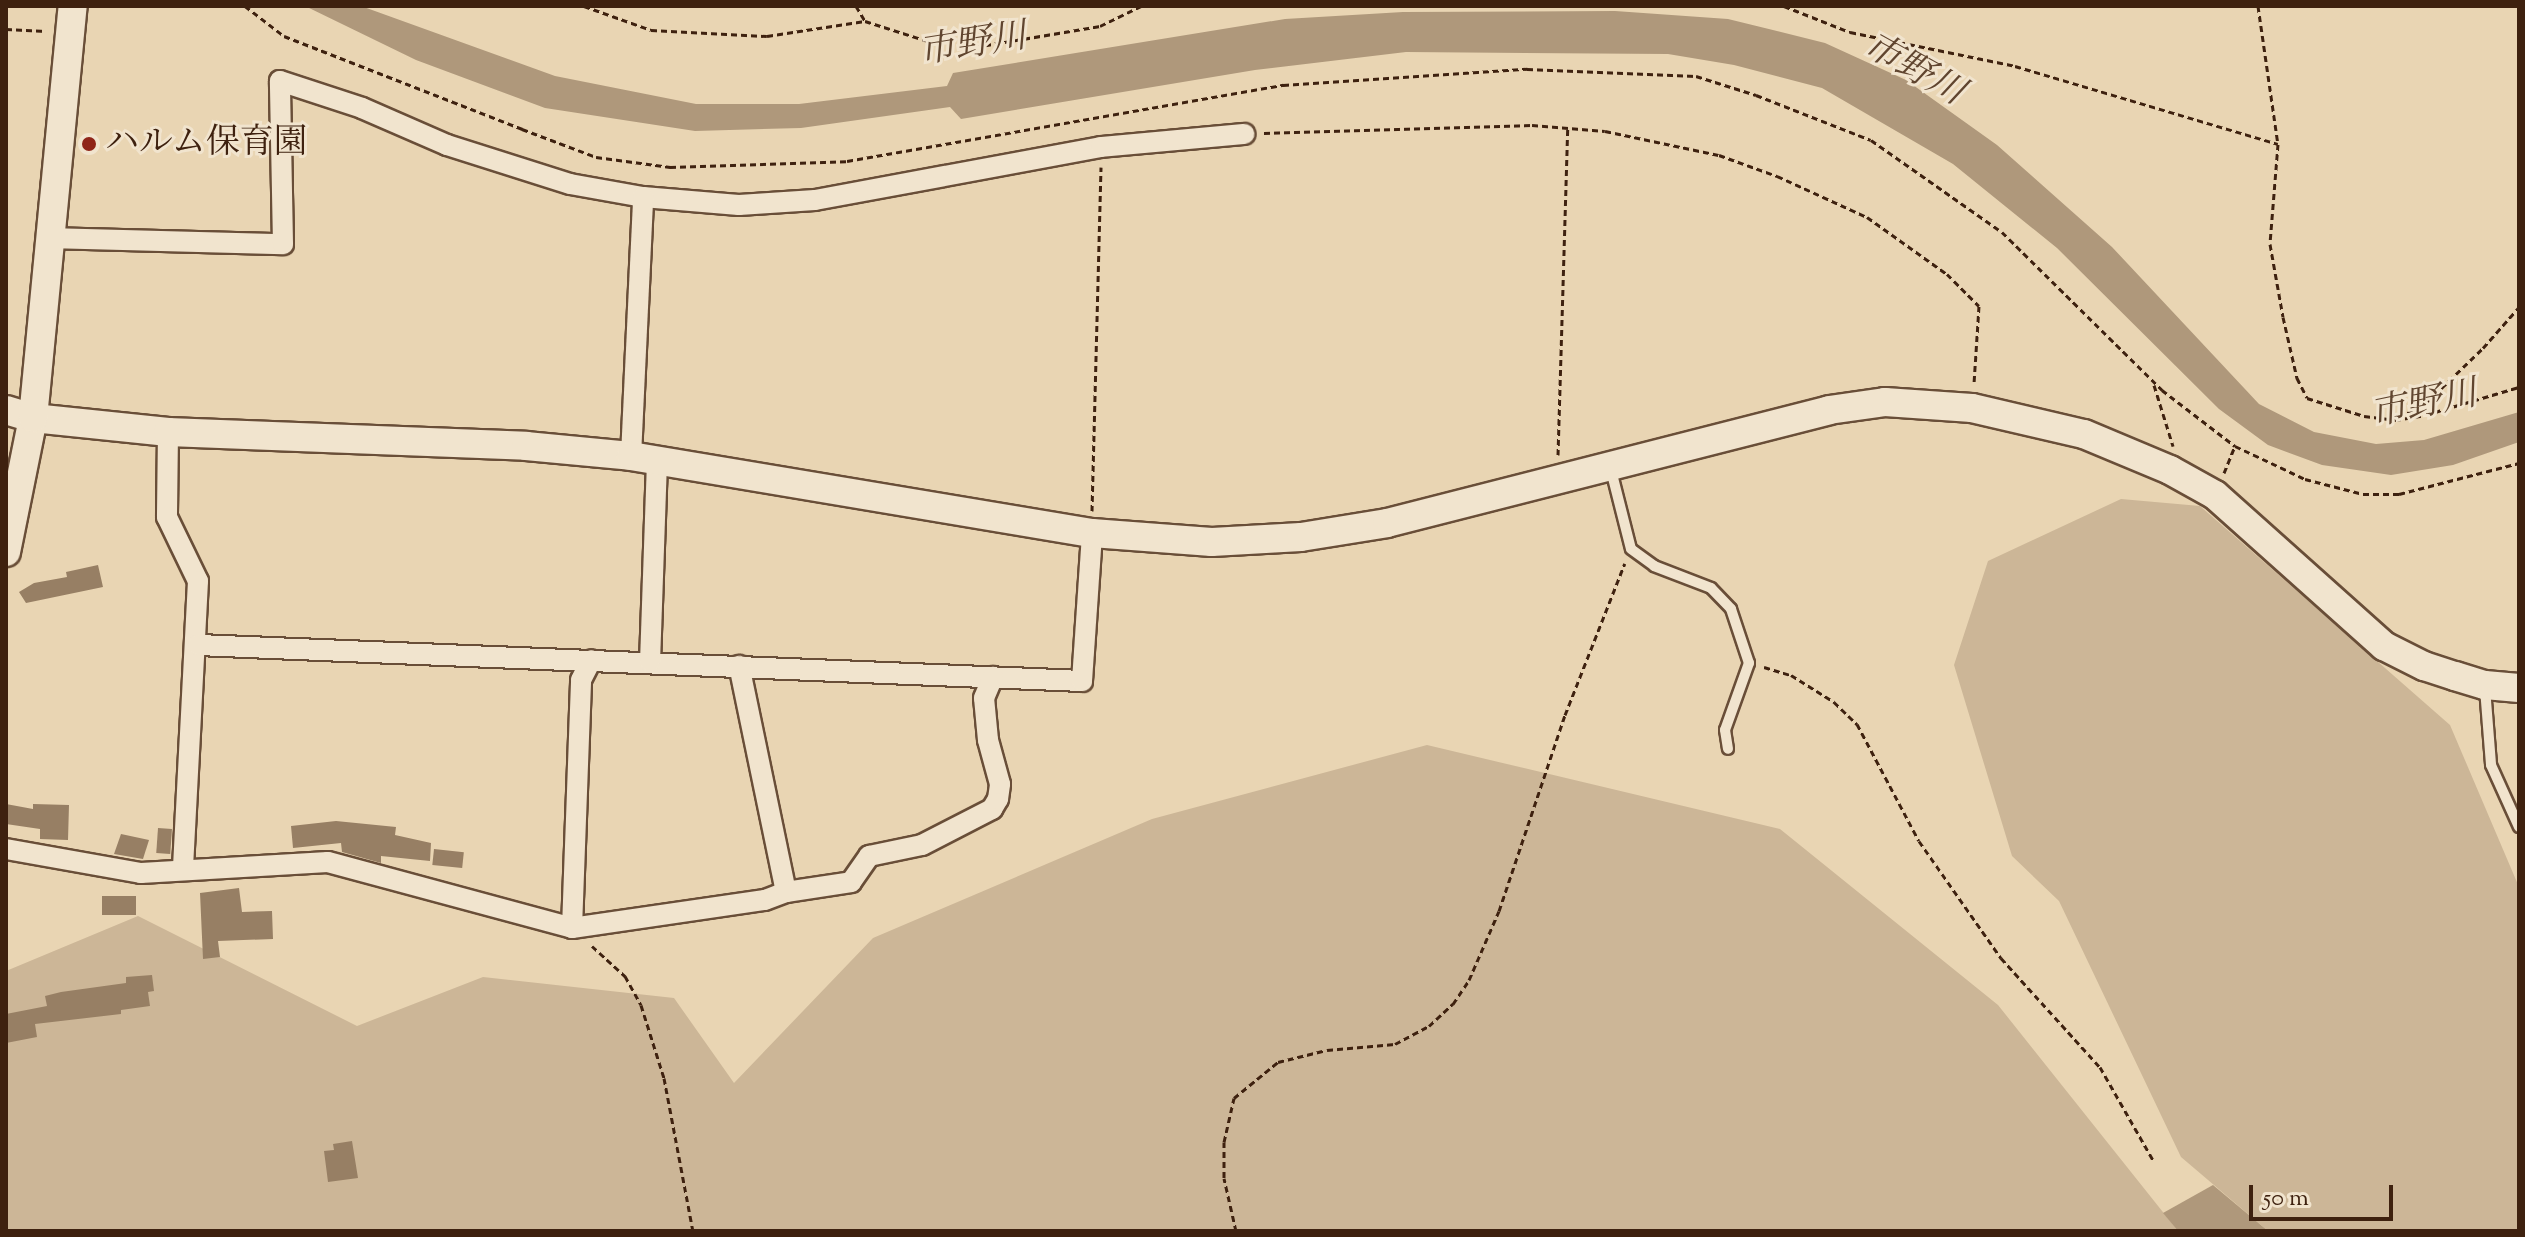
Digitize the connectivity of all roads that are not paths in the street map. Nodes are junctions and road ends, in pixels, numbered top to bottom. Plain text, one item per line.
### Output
1 (72, 19) edge
2 (1244, 134) road end
3 (643, 197) junction
4 (48, 238) junction
5 (6, 410) edge
6 (33, 418) junction
7 (168, 432) junction
8 (644, 458) junction
9 (1611, 468) junction
10 (1092, 533) junction
11 (6, 552) edge
12 (198, 645) junction
13 (591, 660) junction
14 (650, 662) junction
15 (739, 666) junction
16 (993, 677) junction
17 (2485, 685) junction
18 (2519, 688) edge
19 (1728, 749) dead end
20 (2519, 827) edge
21 (6, 849) edge
22 (183, 867) junction
23 (786, 892) junction
24 (572, 928) junction

1 - 4 street
2 - 3 street
3 - 4 street
3 - 8 street
4 - 6 street
5 - 6 street
6 - 7 street
6 - 11 street
7 - 8 street
7 - 12 street
8 - 10 street
8 - 14 street
9 - 10 street
9 - 17 street
9 - 19 lane
10 - 16 street
12 - 13 street
12 - 22 street
13 - 14 street
13 - 24 street
14 - 15 street
15 - 16 street
15 - 23 street
16 - 23 street
17 - 18 street
17 - 20 lane
21 - 22 street
22 - 24 street
23 - 24 street

